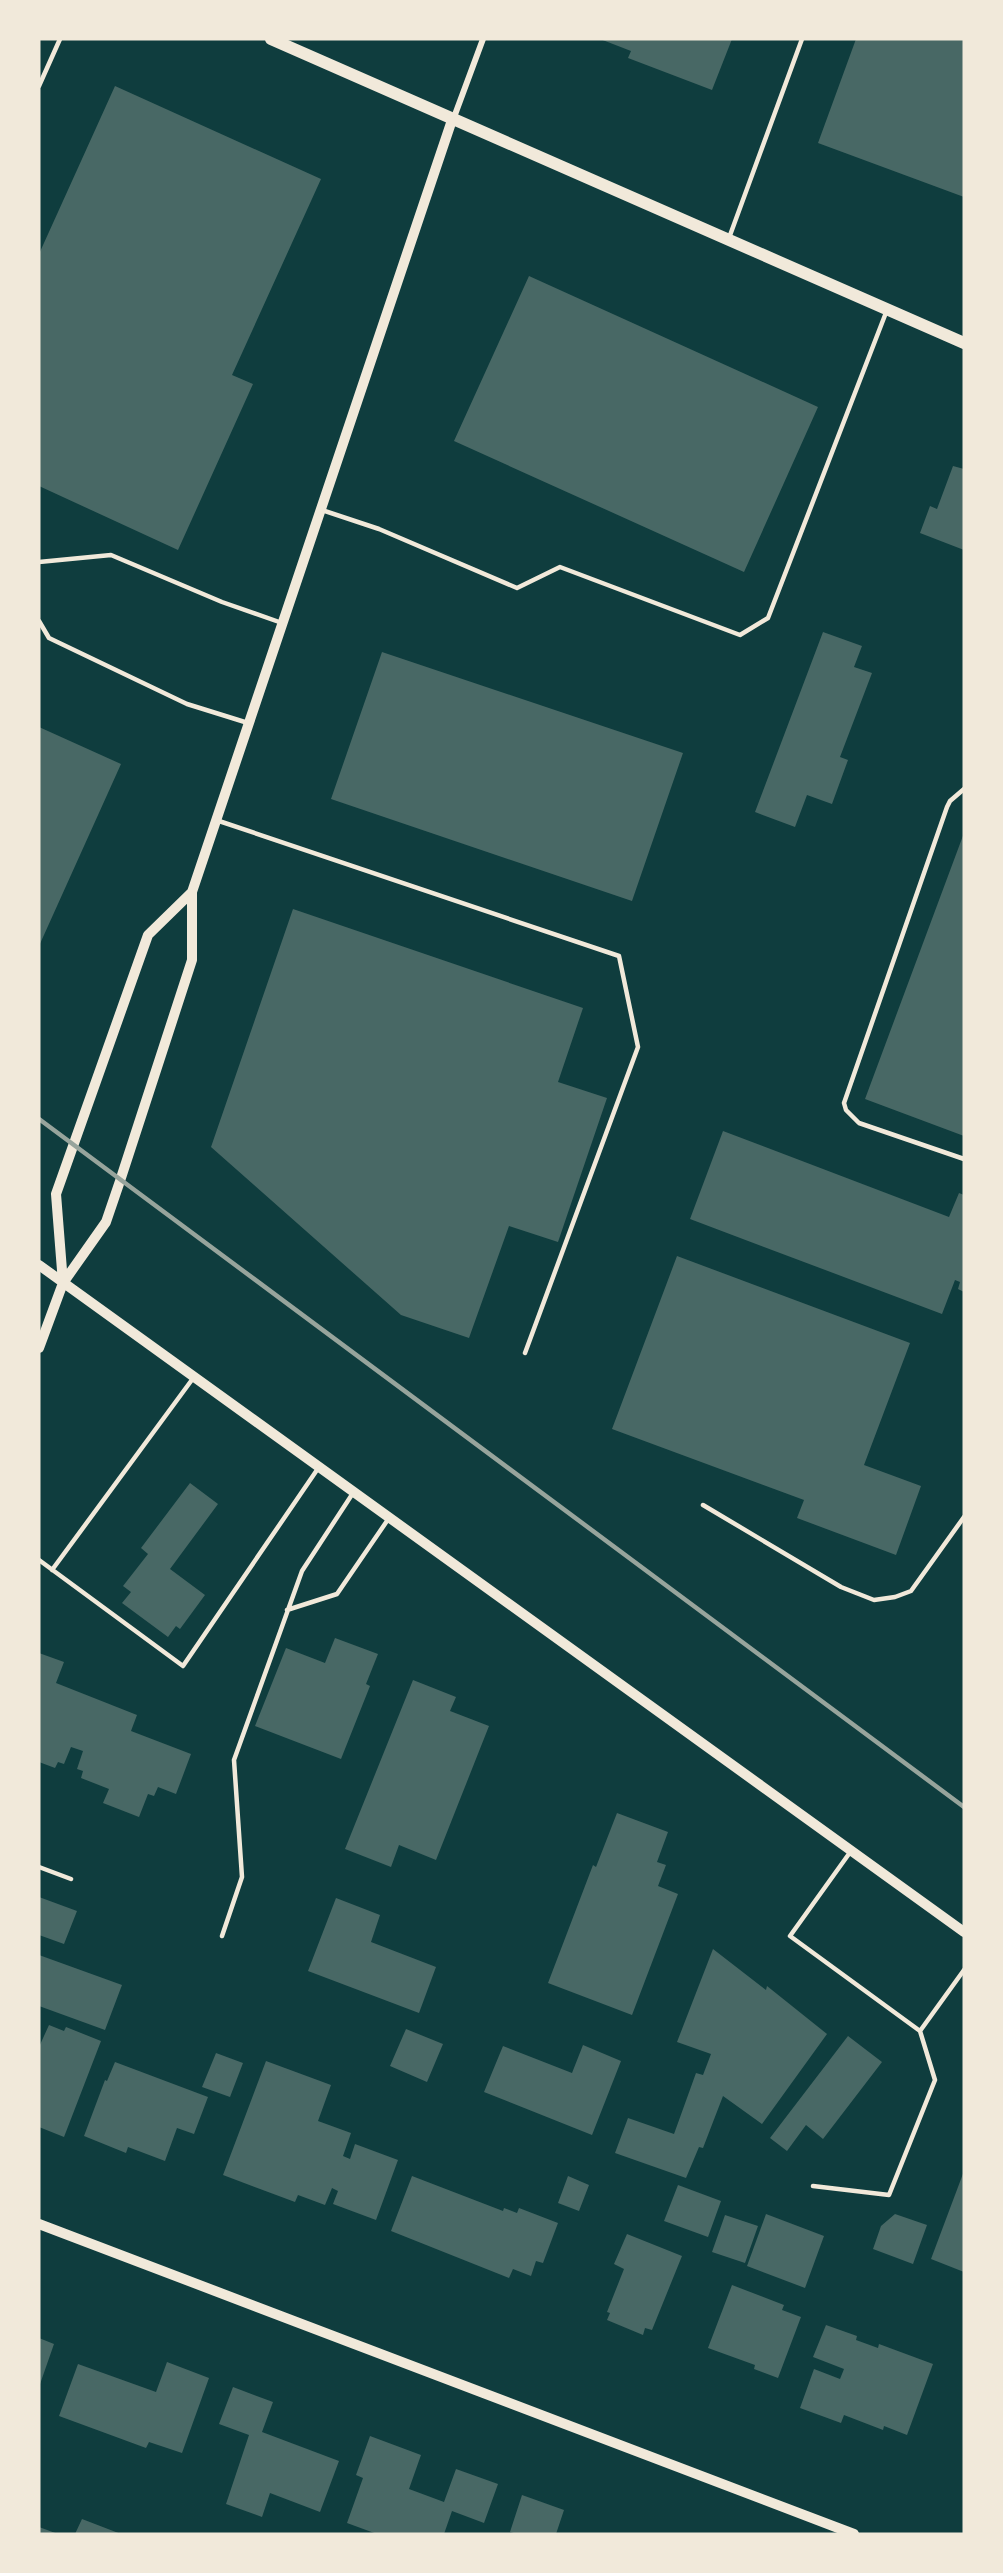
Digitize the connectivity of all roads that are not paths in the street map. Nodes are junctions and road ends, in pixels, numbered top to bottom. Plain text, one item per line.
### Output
1 (60, 39) edge
2 (271, 39) edge
3 (483, 39) edge
4 (802, 39) edge
5 (39, 86) edge
6 (452, 120) junction
7 (728, 241) junction
8 (887, 310) junction
9 (964, 343) edge
10 (321, 510) junction
11 (39, 562) edge
12 (39, 621) edge
13 (282, 623) junction
14 (248, 723) junction
15 (964, 789) edge
16 (216, 820) junction
17 (192, 892) junction
18 (964, 1159) edge
19 (39, 1265) edge
20 (63, 1283) junction
21 (39, 1348) edge
22 (525, 1353) dead end
23 (194, 1377) junction
24 (319, 1467) junction
25 (354, 1493) junction
26 (703, 1505) dead end
27 (964, 1517) edge
28 (389, 1518) junction
29 (39, 1560) edge
30 (52, 1570) junction
31 (287, 1610) junction
32 (851, 1851) junction
33 (39, 1867) edge
34 (71, 1880) dead end
35 (964, 1932) edge
36 (222, 1936) dead end
37 (964, 1970) edge
38 (920, 2031) junction
39 (813, 2186) dead end
40 (39, 2224) edge
41 (854, 2534) edge

1 - 5 lane
2 - 6 main road
3 - 6 street
4 - 7 lane
6 - 7 main road
6 - 10 street
7 - 8 main road
8 - 9 main road
8 - 10 lane
10 - 13 street
11 - 13 lane
12 - 14 lane
13 - 14 street
14 - 16 street
15 - 18 lane
16 - 17 street
16 - 22 lane
17 - 20 street
17 - 20 street
19 - 20 street
20 - 21 street
20 - 23 street
23 - 24 street
23 - 30 lane
24 - 25 street
24 - 30 lane
25 - 28 street
25 - 31 lane
26 - 27 lane
28 - 31 lane
28 - 32 street
29 - 30 lane
31 - 36 lane
32 - 35 street
32 - 38 lane
33 - 34 lane
37 - 38 lane
38 - 39 lane
40 - 41 street

